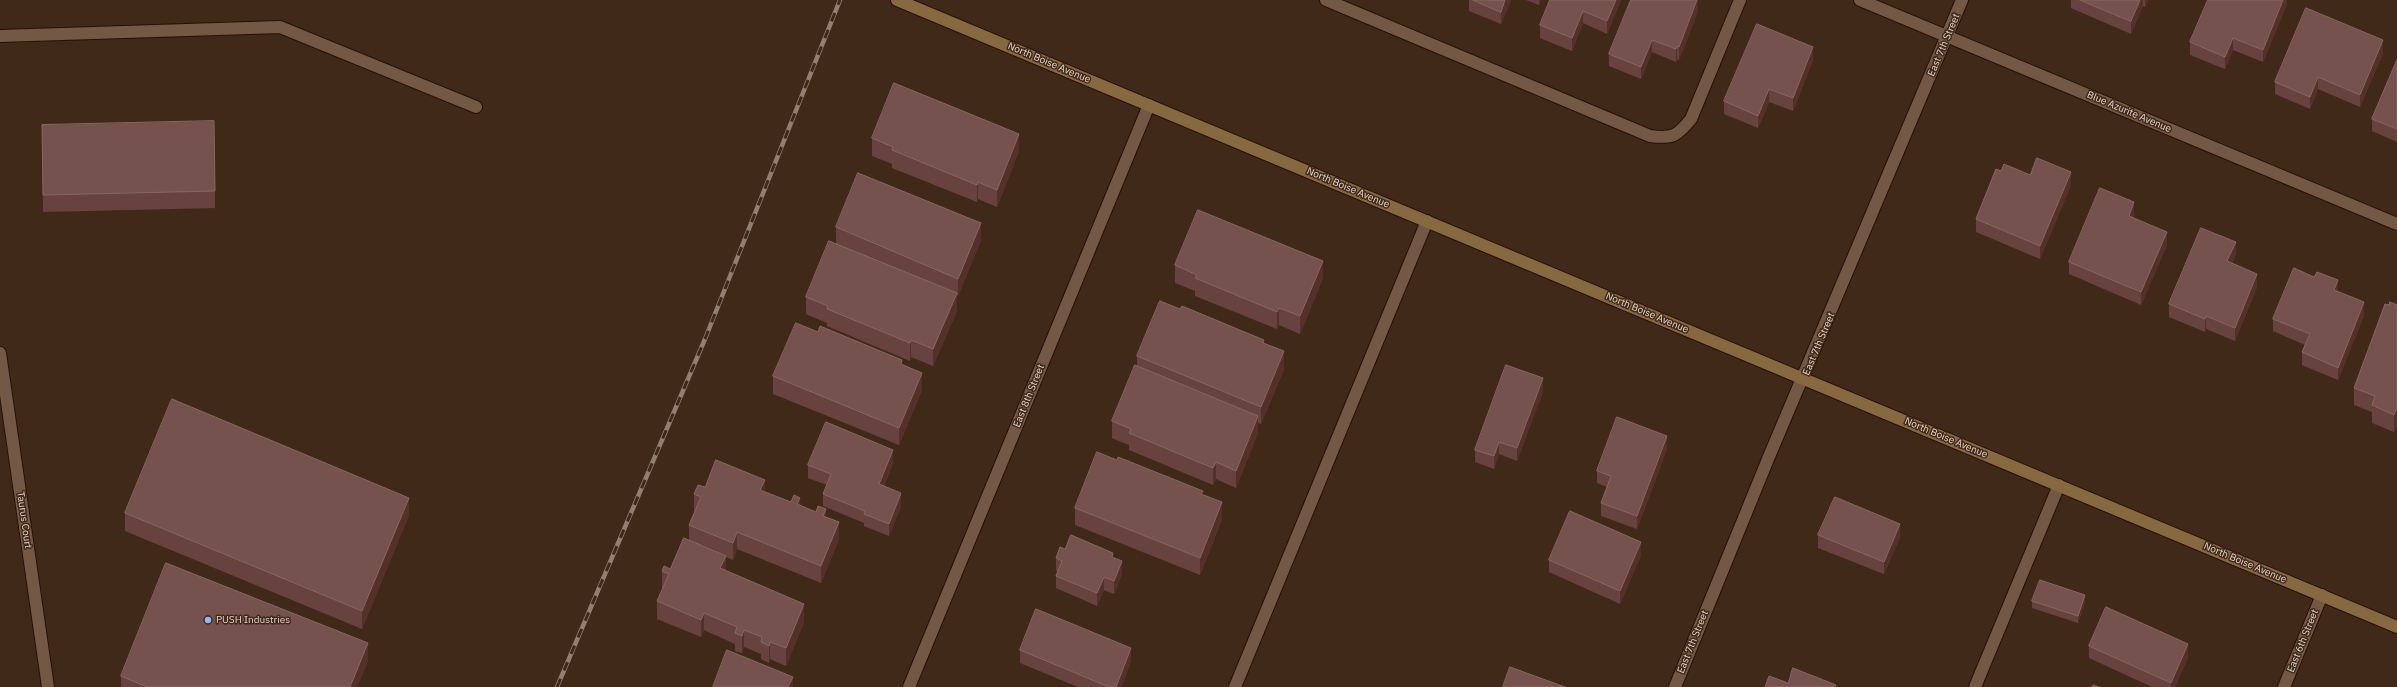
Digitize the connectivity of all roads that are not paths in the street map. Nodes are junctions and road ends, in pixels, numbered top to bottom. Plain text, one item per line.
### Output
1 (897, 0) edge
2 (1326, 0) edge
3 (1740, 0) edge
4 (1860, 0) edge
5 (1962, 0) edge
6 (0, 36) edge
7 (1947, 36) junction
8 (1149, 105) junction
9 (476, 107) dead end
10 (1427, 221) junction
11 (2397, 224) edge
12 (0, 353) edge
13 (1804, 379) junction
14 (2059, 485) junction
15 (2322, 595) junction
16 (2397, 627) edge
17 (48, 687) edge
18 (909, 687) edge
19 (1235, 687) edge
20 (1675, 687) edge
21 (1975, 687) edge
22 (2284, 687) edge

1 - 8 street, North Boise Avenue
2 - 3 street
4 - 7 street, Blue Azurite Avenue
5 - 7 street, East 7th Street
6 - 9 street
7 - 11 street, Blue Azurite Avenue
7 - 13 street, East 7th Street
8 - 10 street, North Boise Avenue
8 - 18 street, East 8th Street
10 - 13 street, North Boise Avenue
10 - 19 street
12 - 17 street, Taurus Court
13 - 14 street, North Boise Avenue
13 - 20 street, East 7th Street
14 - 15 street, North Boise Avenue
14 - 21 street
15 - 16 street, North Boise Avenue
15 - 22 street, East 6th Street

